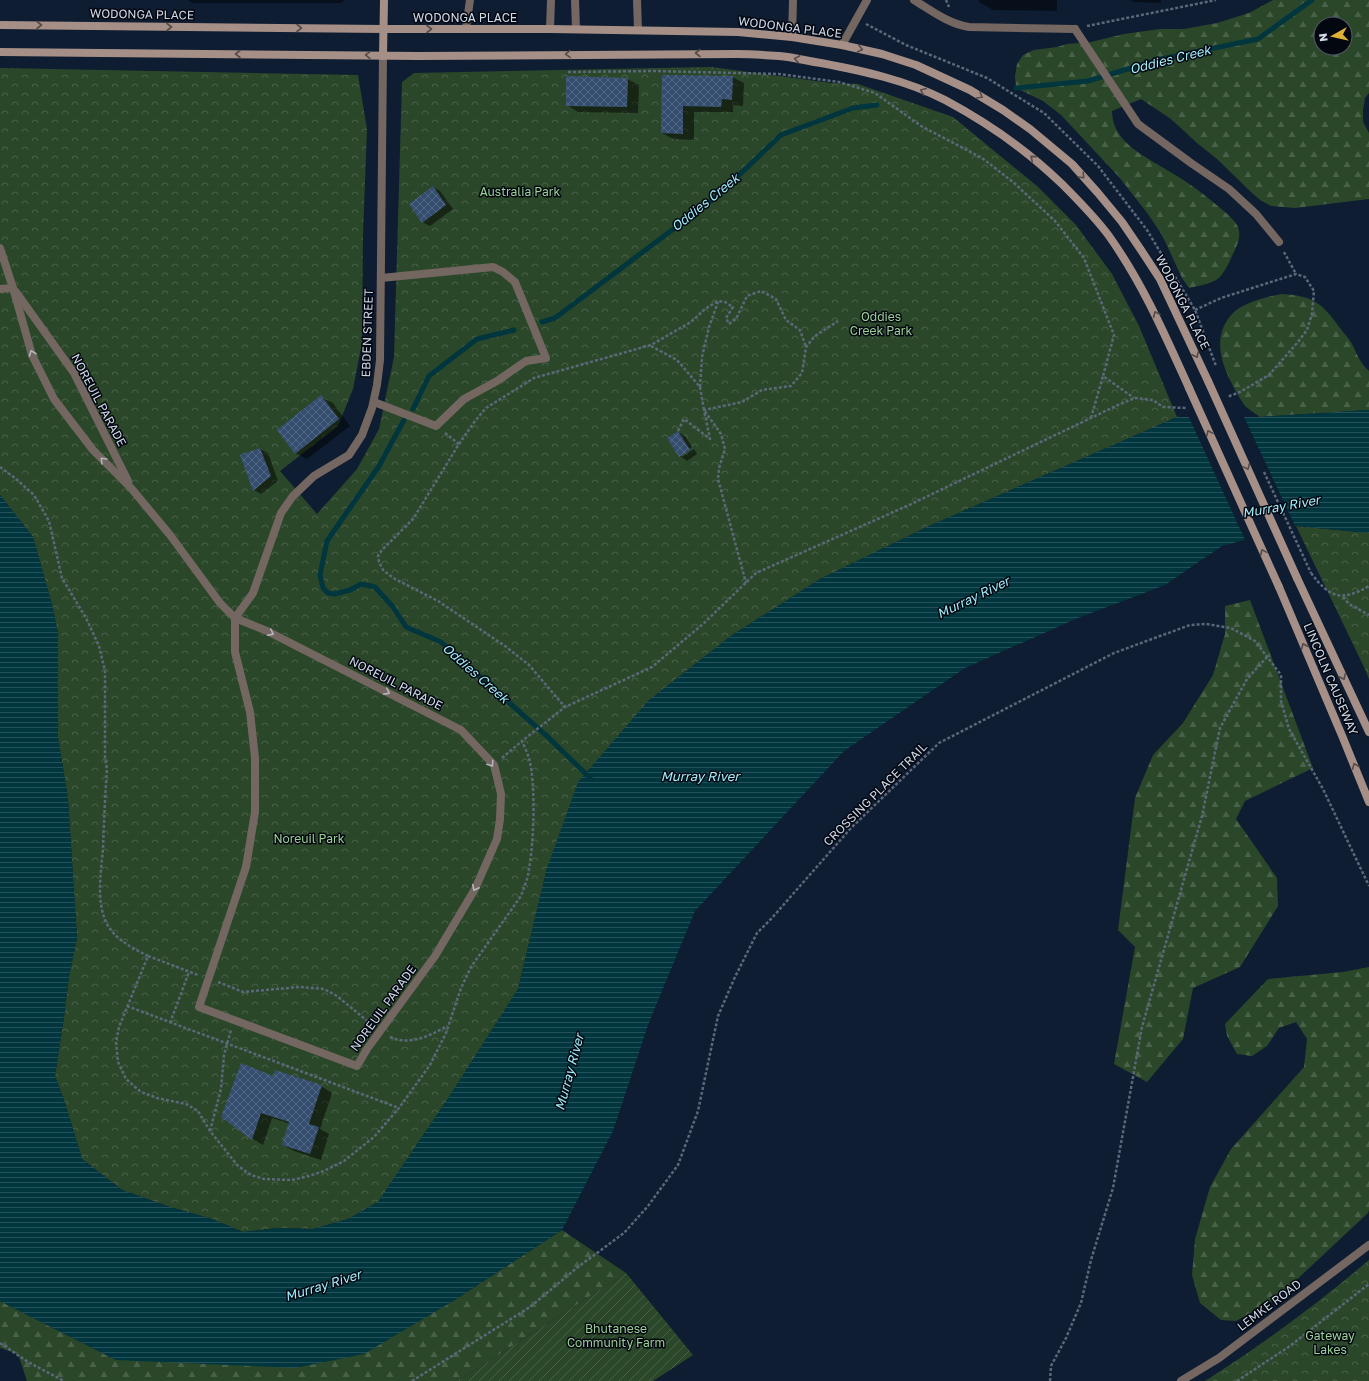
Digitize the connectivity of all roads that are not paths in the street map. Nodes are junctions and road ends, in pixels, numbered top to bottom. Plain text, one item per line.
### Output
1 (384, 0) edge
2 (470, 0) edge
3 (550, 0) edge
4 (575, 0) edge
5 (637, 0) edge
6 (793, 0) edge
7 (867, 0) edge
8 (914, 0) edge
9 (0, 25) edge
10 (466, 28) junction
11 (384, 29) junction
12 (550, 29) junction
13 (576, 29) junction
14 (638, 30) junction
15 (792, 37) junction
16 (842, 45) junction
17 (0, 52) edge
18 (383, 56) junction
19 (1279, 242) road end
20 (0, 248) edge
21 (381, 278) junction
22 (13, 288) junction
23 (0, 289) edge
24 (374, 402) junction
25 (131, 488) junction
26 (1297, 578) joint
27 (235, 618) junction
28 (1369, 732) edge
29 (1369, 802) edge
30 (1369, 1245) edge
31 (1181, 1381) edge

1 - 11 main road, EBDEN STREET
2 - 10 street
3 - 12 street
4 - 13 street
5 - 14 street
6 - 15 street
7 - 16 street
8 - 19 street
9 -> 11 main road, WODONGA PLACE
11 -> 10 main road, WODONGA PLACE
10 - 12 main road, WODONGA PLACE
11 - 18 main road, EBDEN STREET
12 - 13 main road, WODONGA PLACE
13 - 14 main road, WODONGA PLACE
14 - 15 main road, WODONGA PLACE
15 - 16 main road, WODONGA PLACE
16 -> 26 main road, WODONGA PLACE, bridge
18 -> 17 main road
18 - 21 street, EBDEN STREET
29 -> 18 main road, LINCOLN CAUSEWAY, bridge
20 - 22 street, NOREUIL PARADE
21 - 24 street, EBDEN STREET
21 - 24 street
22 - 23 street
22 - 25 street, NOREUIL PARADE
25 -> 22 street, NOREUIL PARADE
24 - 27 street, EBDEN STREET
25 - 27 street, NOREUIL PARADE
26 -> 28 main road, LINCOLN CAUSEWAY
27 -> 27 street, NOREUIL PARADE
30 - 31 street, LEMKE ROAD

